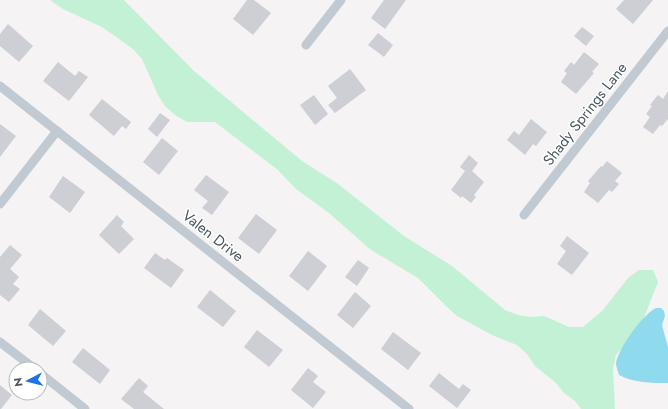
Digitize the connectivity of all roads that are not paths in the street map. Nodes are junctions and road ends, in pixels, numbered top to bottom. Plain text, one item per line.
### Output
1 (341, 0) edge
2 (668, 31) edge
3 (306, 45) dead end
4 (0, 86) edge
5 (57, 131) junction
6 (0, 204) edge
7 (524, 215) dead end
8 (0, 342) edge
9 (25, 361) edge
10 (48, 379) edge
11 (85, 409) edge
12 (409, 409) edge

1 - 3 street
2 - 7 street, Shady Springs Lane
4 - 5 street, Valen Drive
5 - 6 street
5 - 12 street, Valen Drive
8 - 9 street
10 - 11 street

